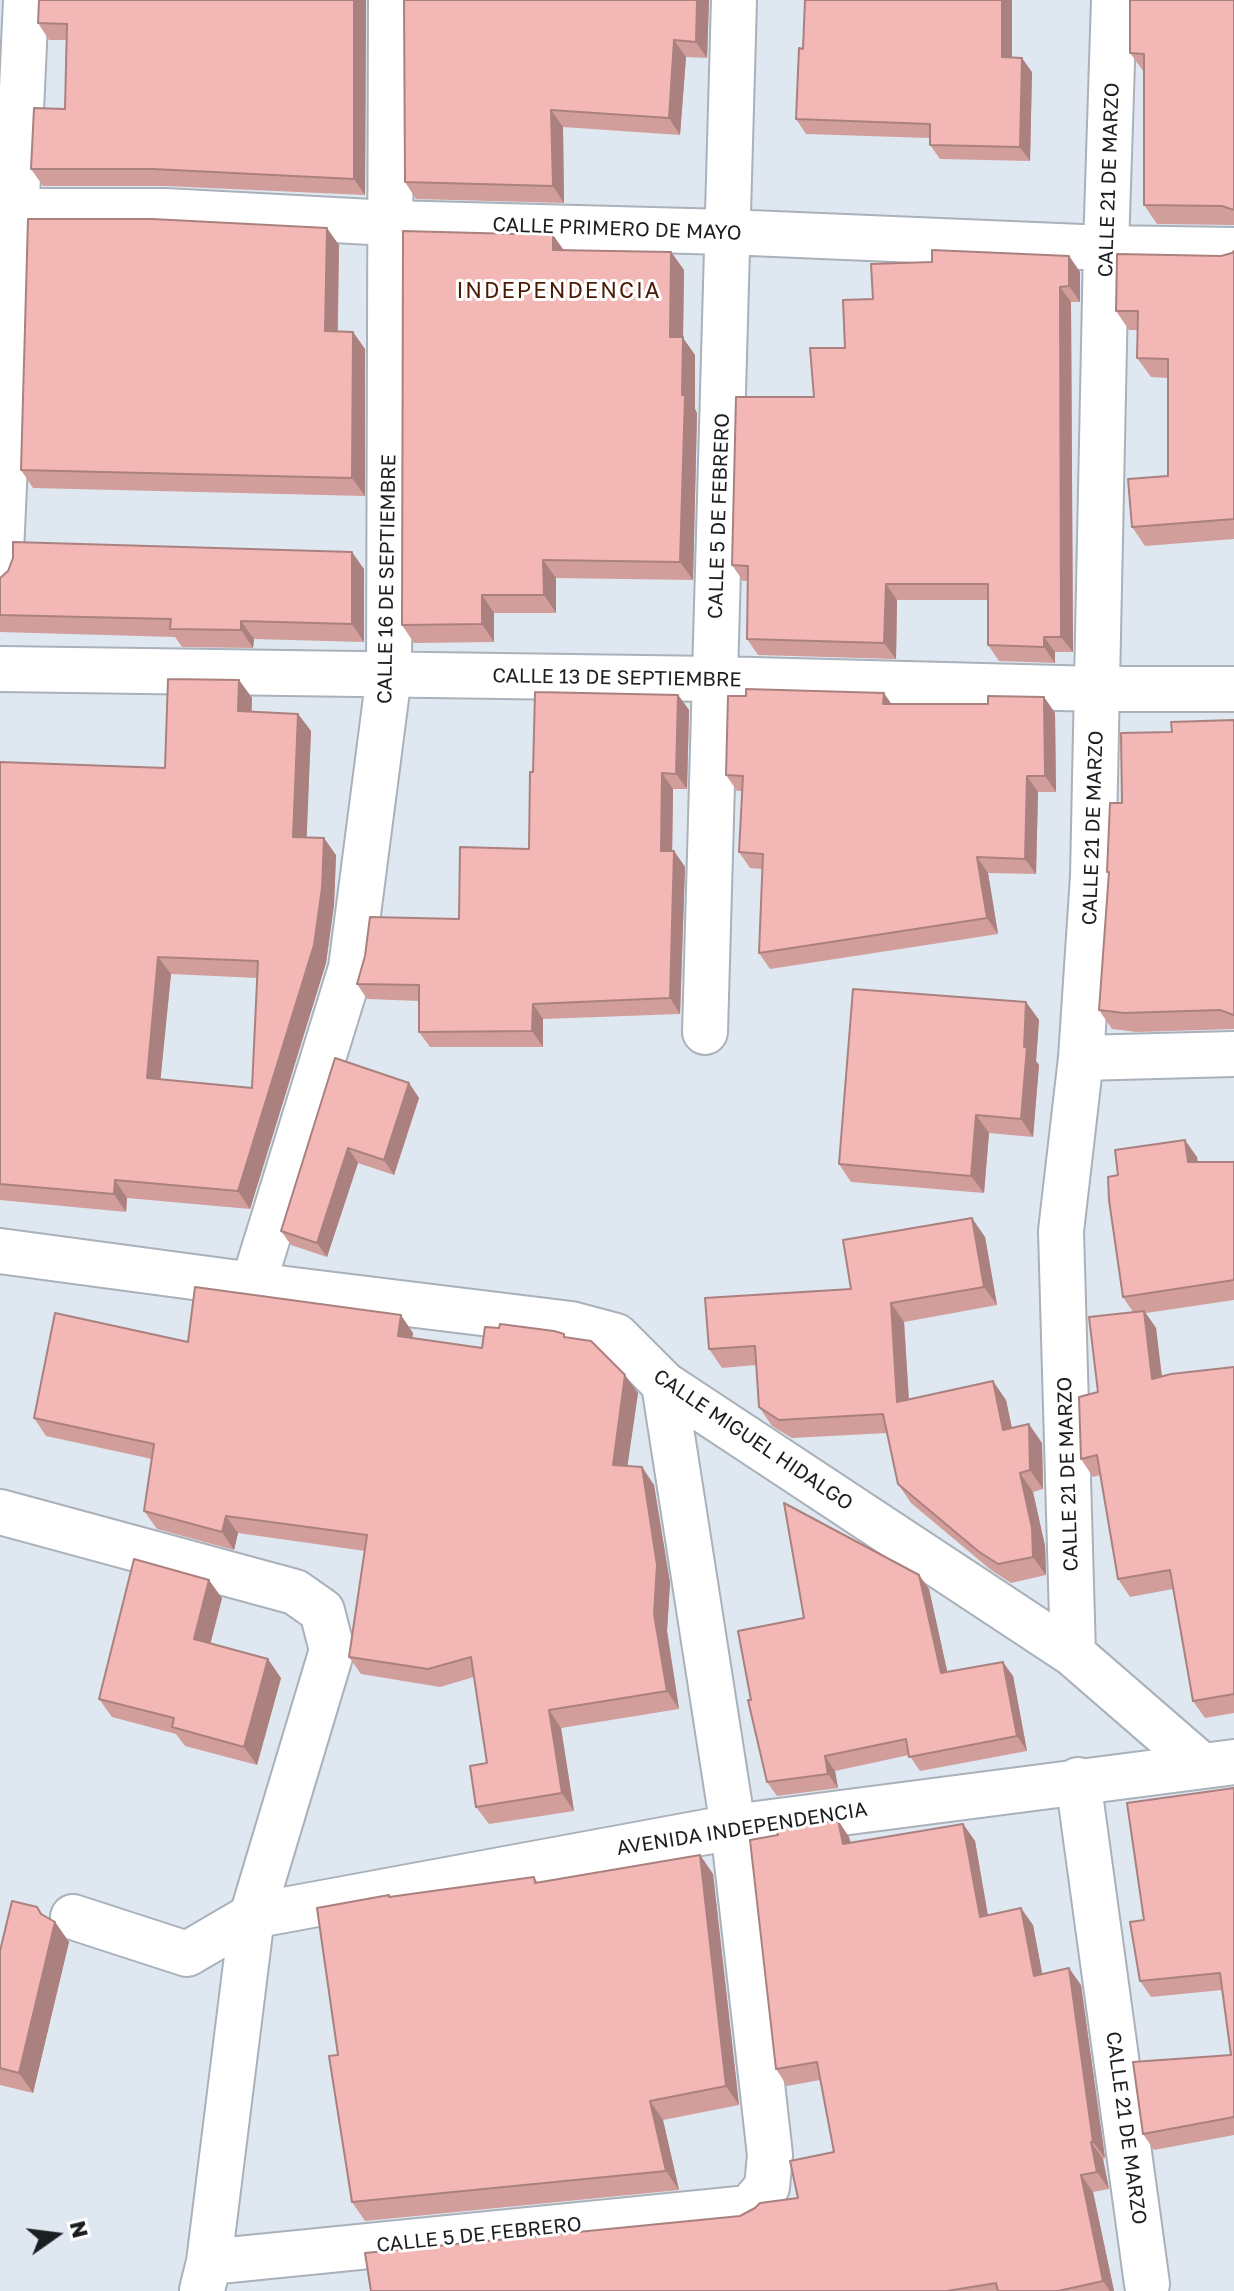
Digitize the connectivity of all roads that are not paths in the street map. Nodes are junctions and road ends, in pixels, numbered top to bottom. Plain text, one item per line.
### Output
1 (26, 0) edge
2 (391, 0) edge
3 (734, 0) edge
4 (1114, 0) edge
5 (8, 211) edge
6 (390, 223) junction
7 (727, 232) junction
8 (1106, 248) junction
9 (1234, 250) edge
10 (0, 574) edge
11 (0, 669) edge
12 (389, 675) junction
13 (715, 679) junction
14 (1098, 689) junction
15 (1234, 689) edge
16 (705, 1032) dead end
17 (1234, 1054) edge
18 (1081, 1058) junction
19 (0, 1251) edge
20 (253, 1285) junction
21 (664, 1384) junction
22 (0, 1512) edge
23 (1073, 1654) junction
24 (1218, 1763) edge
25 (1078, 1780) junction
26 (733, 1827) junction
27 (252, 1916) junction
28 (73, 1917) dead end
29 (206, 2277) edge
30 (1147, 2284) dead end

1 - 5 street
2 - 6 street, CALLE 16 DE SEPTIEMBRE
3 - 7 street, CALLE 5 DE FEBRERO
4 - 8 street, CALLE 21 DE MARZO
5 - 6 street, CALLE PRIMERO DE MAYO
5 - 10 street
6 - 7 street, CALLE PRIMERO DE MAYO
6 - 12 street, CALLE 16 DE SEPTIEMBRE
7 - 8 street, CALLE PRIMERO DE MAYO
7 - 13 street, CALLE 5 DE FEBRERO
8 - 9 street, CALLE PRIMERO DE MAYO
8 - 14 street, CALLE 21 DE MARZO
11 - 12 street, CALLE 13 DE SEPTIEMBRE
12 - 13 street, CALLE 13 DE SEPTIEMBRE
12 - 20 street, CALLE 16 DE SEPTIEMBRE
13 - 14 street, CALLE 13 DE SEPTIEMBRE
13 - 16 street, CALLE 5 DE FEBRERO
14 - 15 street, CALLE 13 DE SEPTIEMBRE
14 - 18 street, CALLE 21 DE MARZO
17 - 18 street
18 - 23 street, CALLE 21 DE MARZO
19 - 20 street, CALLE MIGUEL HIDALGO
20 - 21 street, CALLE MIGUEL HIDALGO
21 - 23 street, CALLE MIGUEL HIDALGO
21 - 26 street
22 - 27 street
23 - 24 street, CALLE MIGUEL HIDALGO
24 - 25 street, AVENIDA INDEPENDENCIA
25 - 26 street, AVENIDA INDEPENDENCIA
25 - 30 street, CALLE 21 DE MARZO
26 - 27 street, AVENIDA INDEPENDENCIA
26 - 29 street, CALLE 5 DE FEBRERO
27 - 28 street
27 - 29 street

